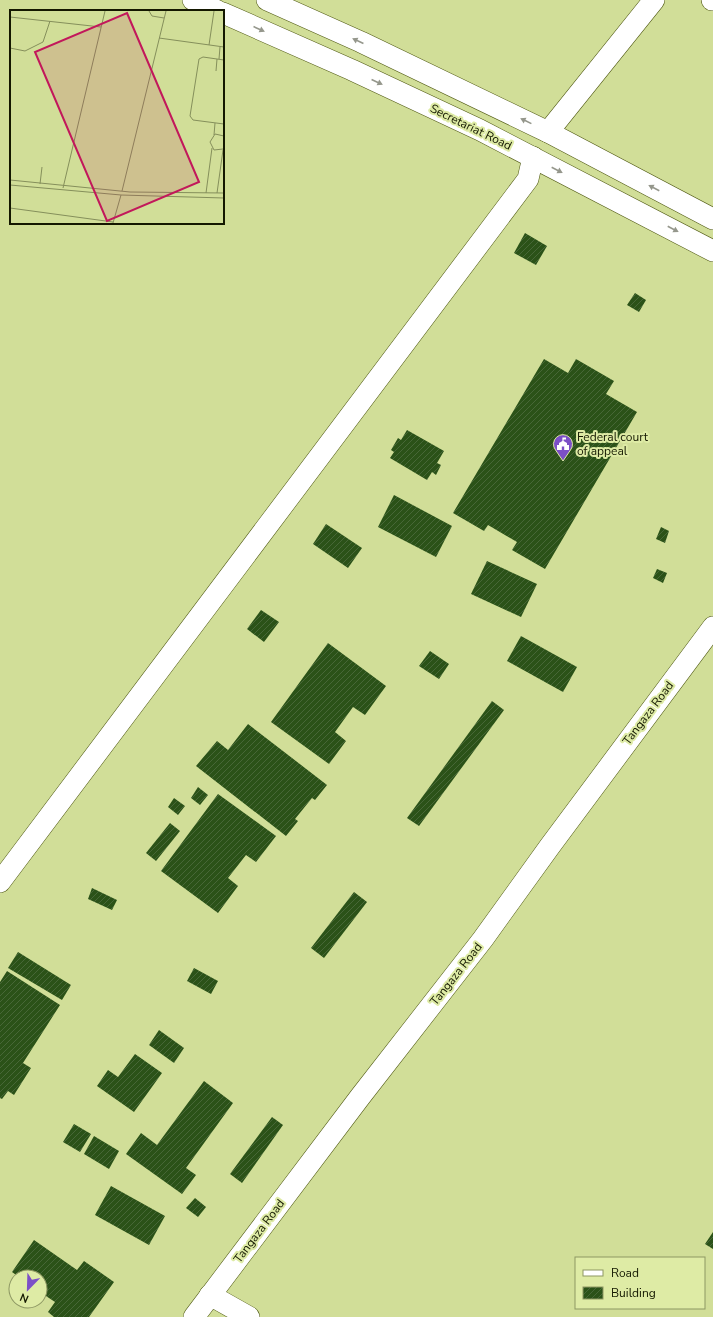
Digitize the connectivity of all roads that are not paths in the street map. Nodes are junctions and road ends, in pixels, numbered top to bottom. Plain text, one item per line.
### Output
1 (192, 0) edge
2 (267, 0) edge
3 (654, 0) edge
4 (216, 10) edge
5 (224, 13) edge
6 (548, 132) junction
7 (532, 157) junction
8 (713, 219) edge
9 (713, 251) edge
10 (713, 627) edge
11 (0, 882) edge
12 (210, 1295) junction
13 (194, 1317) edge
14 (249, 1317) edge

1 - 4 street
6 -> 2 street
3 - 6 street
5 -> 7 street, Secretariat Road
8 -> 6 street
7 -> 9 street, Secretariat Road
7 - 11 street
10 - 12 street, Tangaza Road
12 - 13 street, Tangaza Road
12 - 14 street

